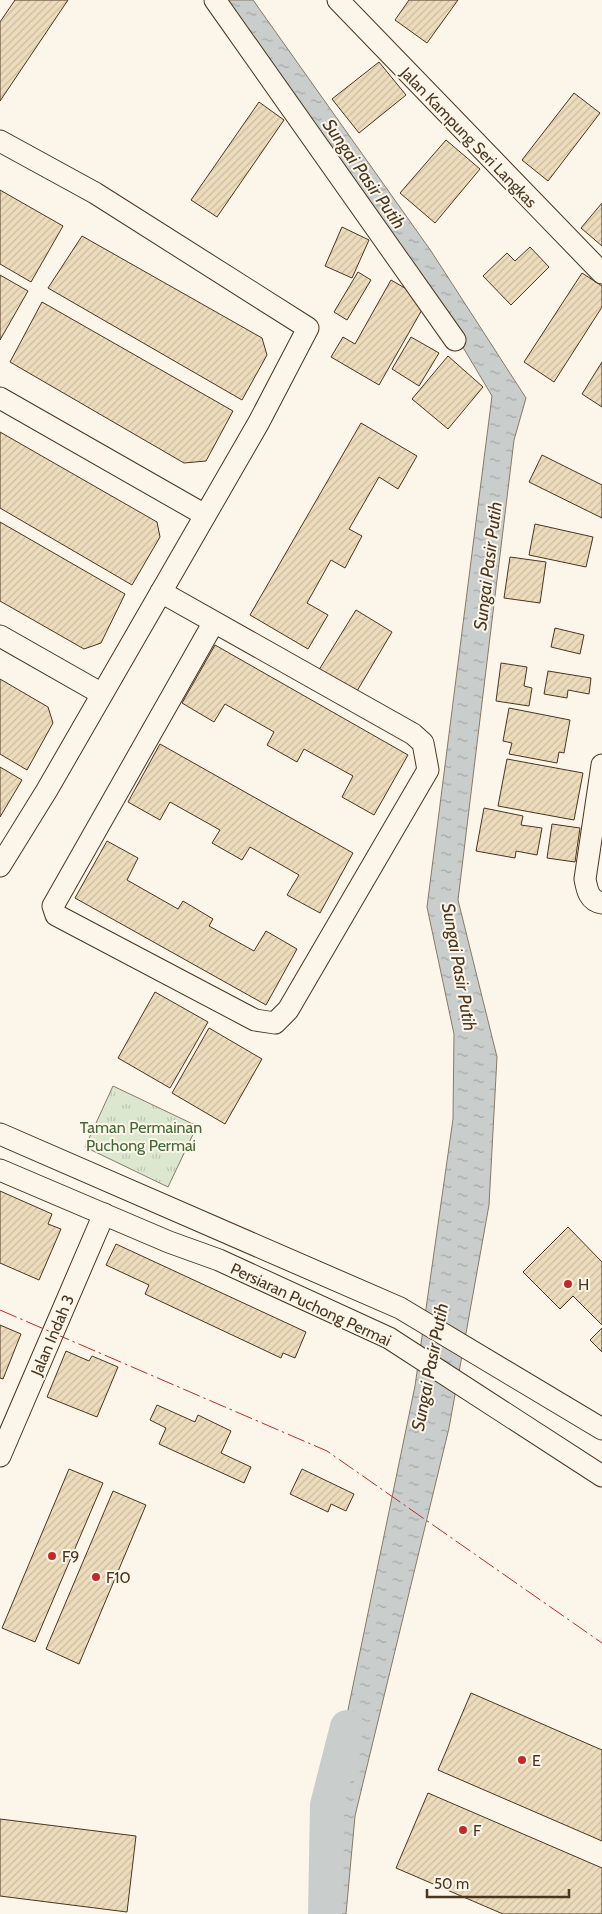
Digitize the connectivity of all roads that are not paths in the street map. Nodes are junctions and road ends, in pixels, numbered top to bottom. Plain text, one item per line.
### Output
1 (215, 0) edge
2 (338, 0) edge
3 (0, 141) edge
4 (602, 272) edge
5 (455, 340) dead end
6 (0, 398) edge
7 (205, 515) junction
8 (161, 592) junction
9 (214, 622) junction
10 (0, 636) edge
11 (102, 694) junction
12 (602, 765) edge
13 (0, 866) edge
14 (602, 903) edge
15 (2, 1134) edge
16 (26, 1146) junction
17 (0, 1170) edge
18 (104, 1214) junction
19 (199, 1220) junction
20 (602, 1429) edge
21 (0, 1456) edge
22 (602, 1476) edge

1 - 5 street
2 - 4 street, Jalan Kampung Seri Langkas
3 - 7 street
6 - 7 street
7 - 8 street
8 - 9 street
8 - 11 street
9 - 9 street
10 - 11 street
11 - 13 street
12 - 14 street
15 - 16 street, Persiaran Puchong Permai
16 - 18 street
16 - 19 street, Persiaran Puchong Permai
17 - 18 street, Persiaran Puchong Permai
18 - 19 street
18 - 21 street, Jalan Indah 3
18 - 22 street, Persiaran Puchong Permai
19 - 20 street, Persiaran Puchong Permai

